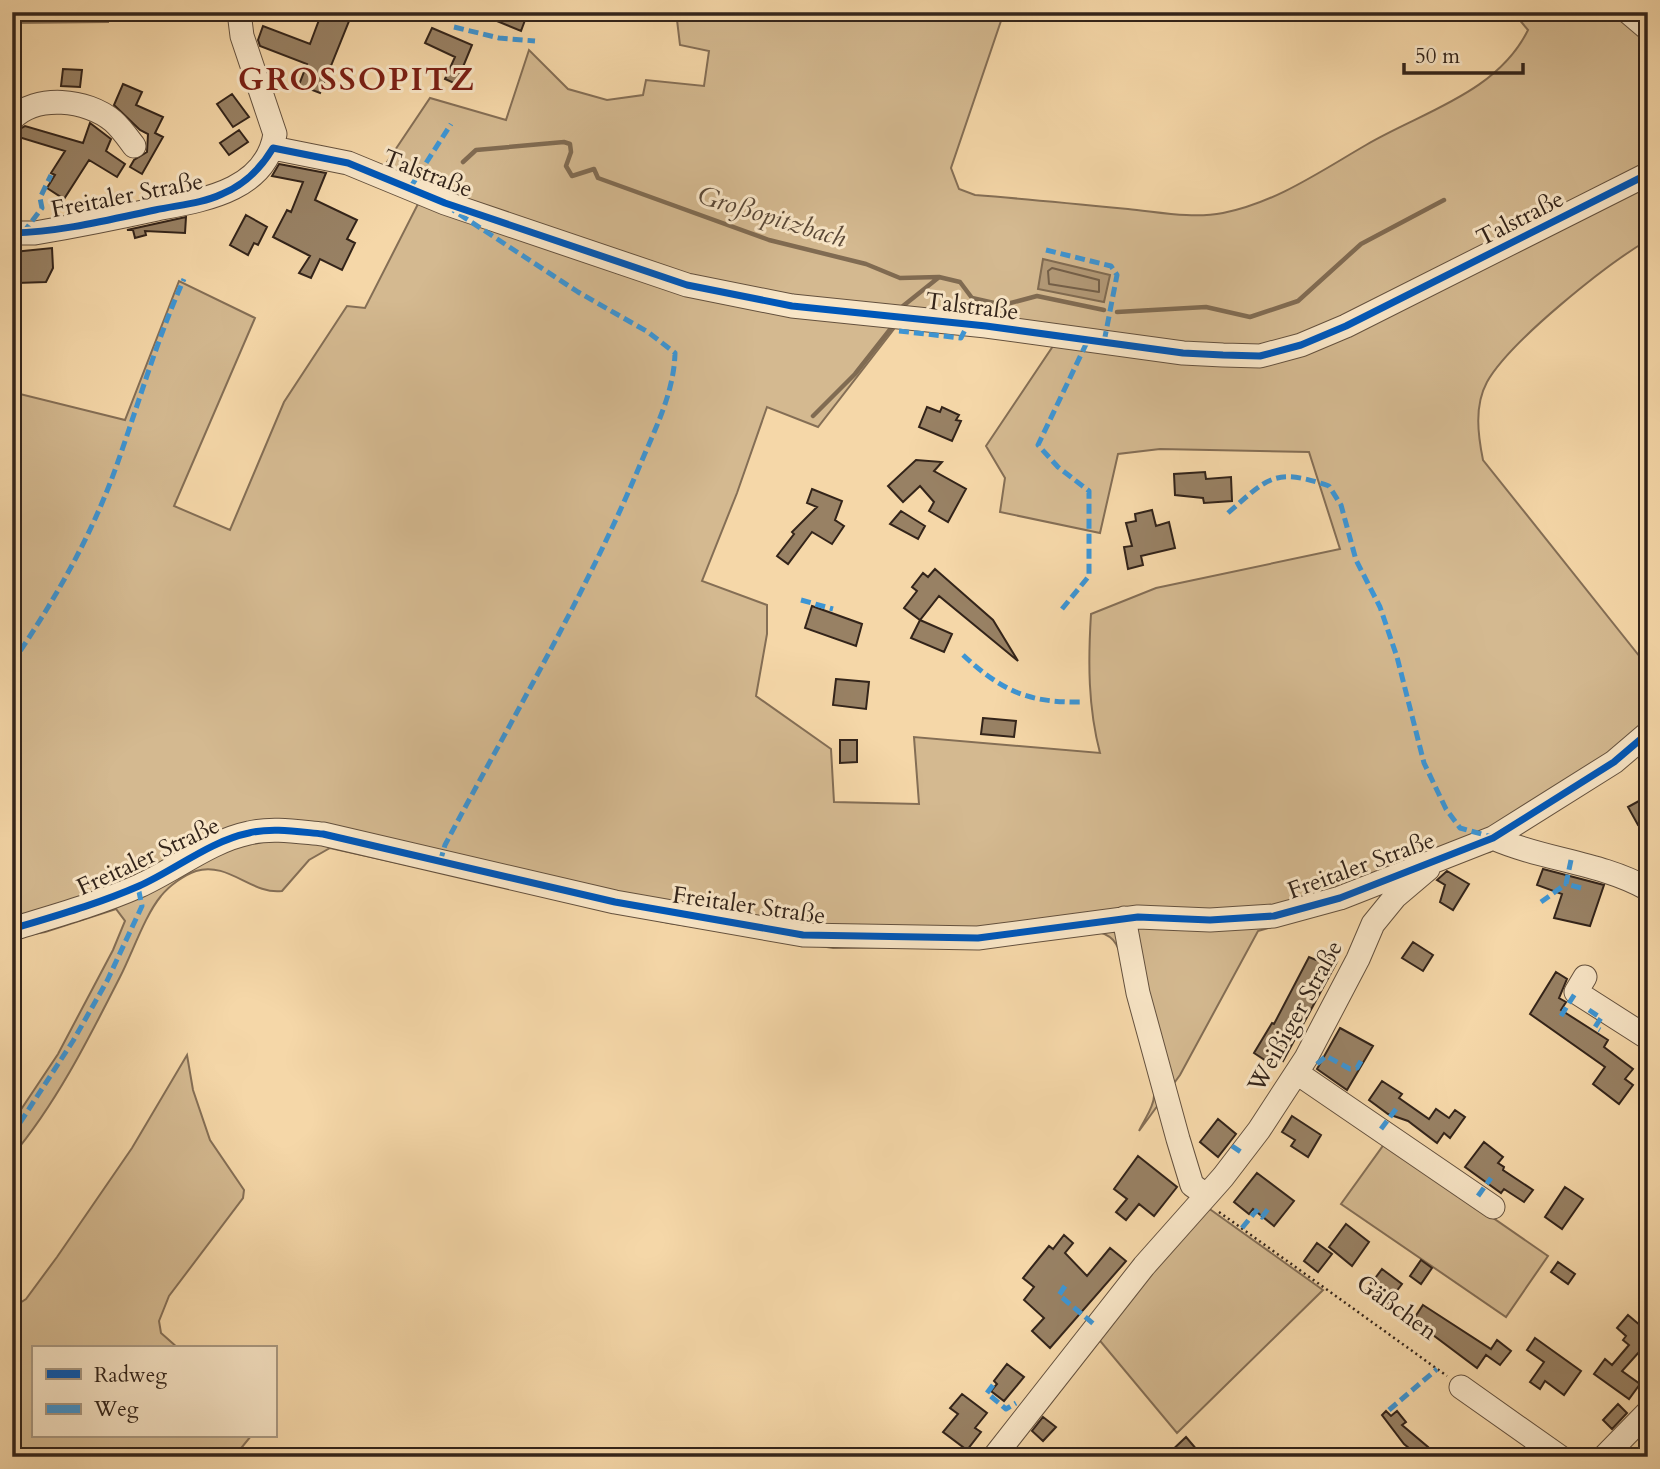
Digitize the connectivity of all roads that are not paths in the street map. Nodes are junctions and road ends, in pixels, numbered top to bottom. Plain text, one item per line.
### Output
1 (239, 12) edge
2 (1628, 12) edge
3 (1648, 29) edge
4 (12, 120) edge
5 (134, 146) dead end
6 (273, 148) junction
7 (1648, 174) edge
8 (12, 233) edge
9 (1648, 733) edge
10 (1493, 838) junction
11 (208, 851) junction
12 (240, 853) dead end
13 (1426, 864) junction
14 (1648, 889) edge
15 (1124, 918) junction
16 (12, 929) edge
17 (1585, 976) dead end
18 (1648, 1038) edge
19 (1297, 1073) junction
20 (1204, 1197) junction
21 (1493, 1207) dead end
22 (1461, 1387) road end
23 (1648, 1412) edge
24 (994, 1457) edge
25 (1560, 1457) edge
26 (1604, 1457) edge

1 - 6 street
2 - 3 street
4 - 5 street
6 - 7 street, Talstraße
6 - 8 street, Freitaler Straße
9 - 10 street, Freitaler Straße
10 - 13 street, Freitaler Straße
10 - 14 street
11 - 12 street
11 - 15 street, Freitaler Straße
11 - 16 street, Freitaler Straße
13 - 15 street, Freitaler Straße
13 - 19 street, Weißiger Straße
15 - 20 street
17 - 18 street
19 - 20 street, Weißiger Straße
19 - 21 street
20 - 24 street, Weißiger Straße
22 - 25 street
23 - 26 street

